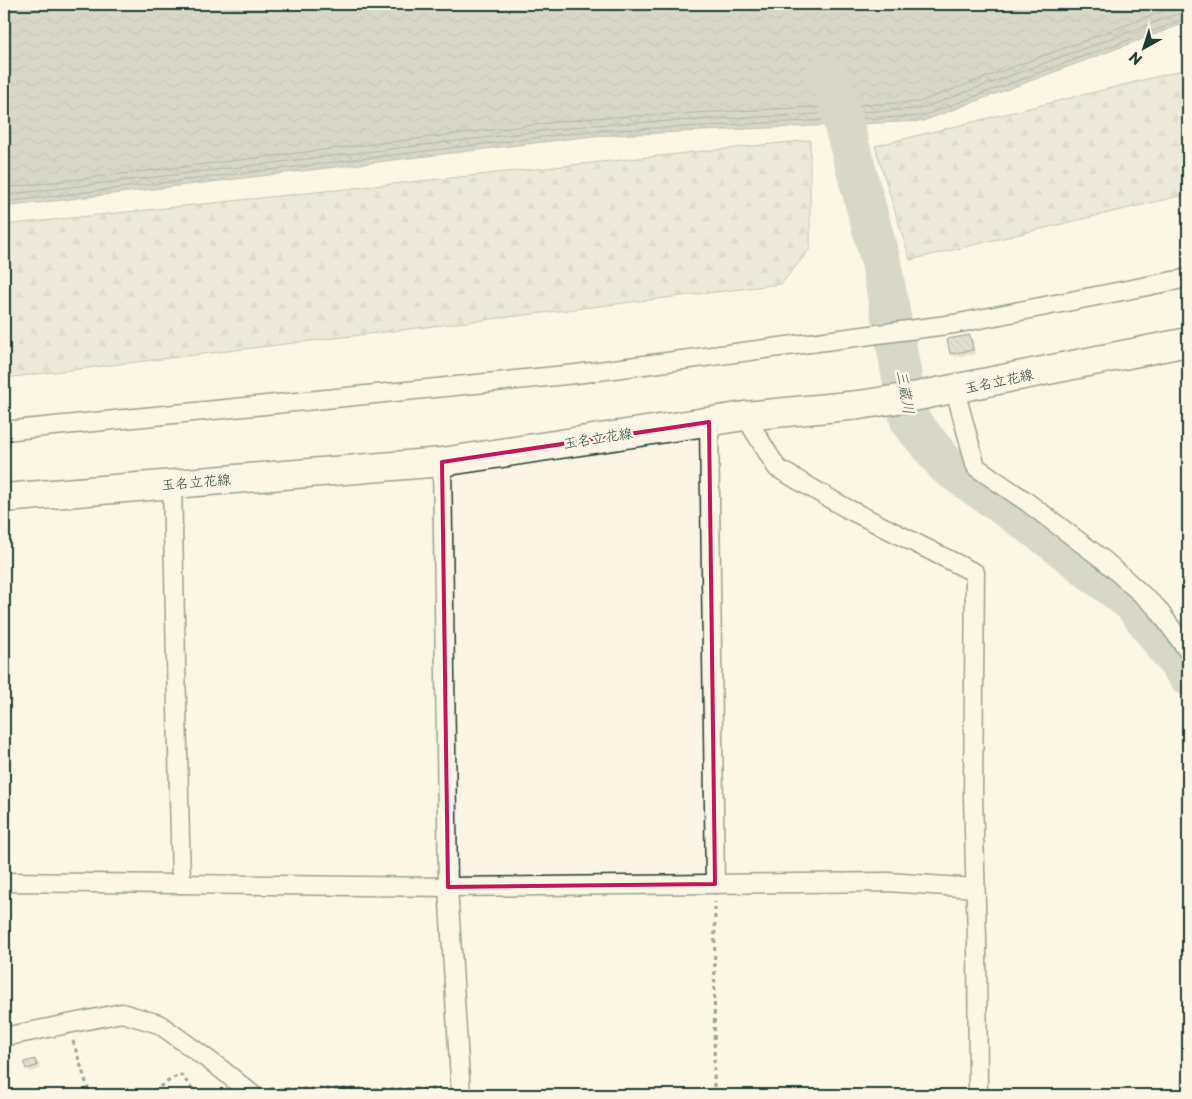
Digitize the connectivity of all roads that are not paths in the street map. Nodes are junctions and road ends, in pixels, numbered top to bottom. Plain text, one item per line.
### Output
1 (1188, 278) edge
2 (1188, 342) edge
3 (955, 390) junction
4 (745, 416) junction
5 (709, 422) junction
6 (4, 432) edge
7 (442, 462) junction
8 (172, 484) junction
9 (4, 498) edge
10 (1188, 651) edge
11 (4, 882) edge
12 (180, 884) junction
13 (715, 884) junction
14 (448, 887) junction
15 (975, 888) junction
16 (4, 1037) edge
17 (249, 1092) edge
18 (461, 1092) edge
19 (978, 1095) edge

1 - 6 street
2 - 3 main road, 玉名立花線
3 - 4 main road, 玉名立花線
3 - 10 street
4 - 5 main road, 玉名立花線
4 - 15 street
5 - 7 main road, 玉名立花線
5 - 13 street
7 - 8 main road, 玉名立花線
7 - 14 street
8 - 9 main road, 玉名立花線
8 - 12 street
11 - 12 street
12 - 14 street
13 - 14 street
13 - 15 street
14 - 18 street
15 - 19 street
16 - 17 street

